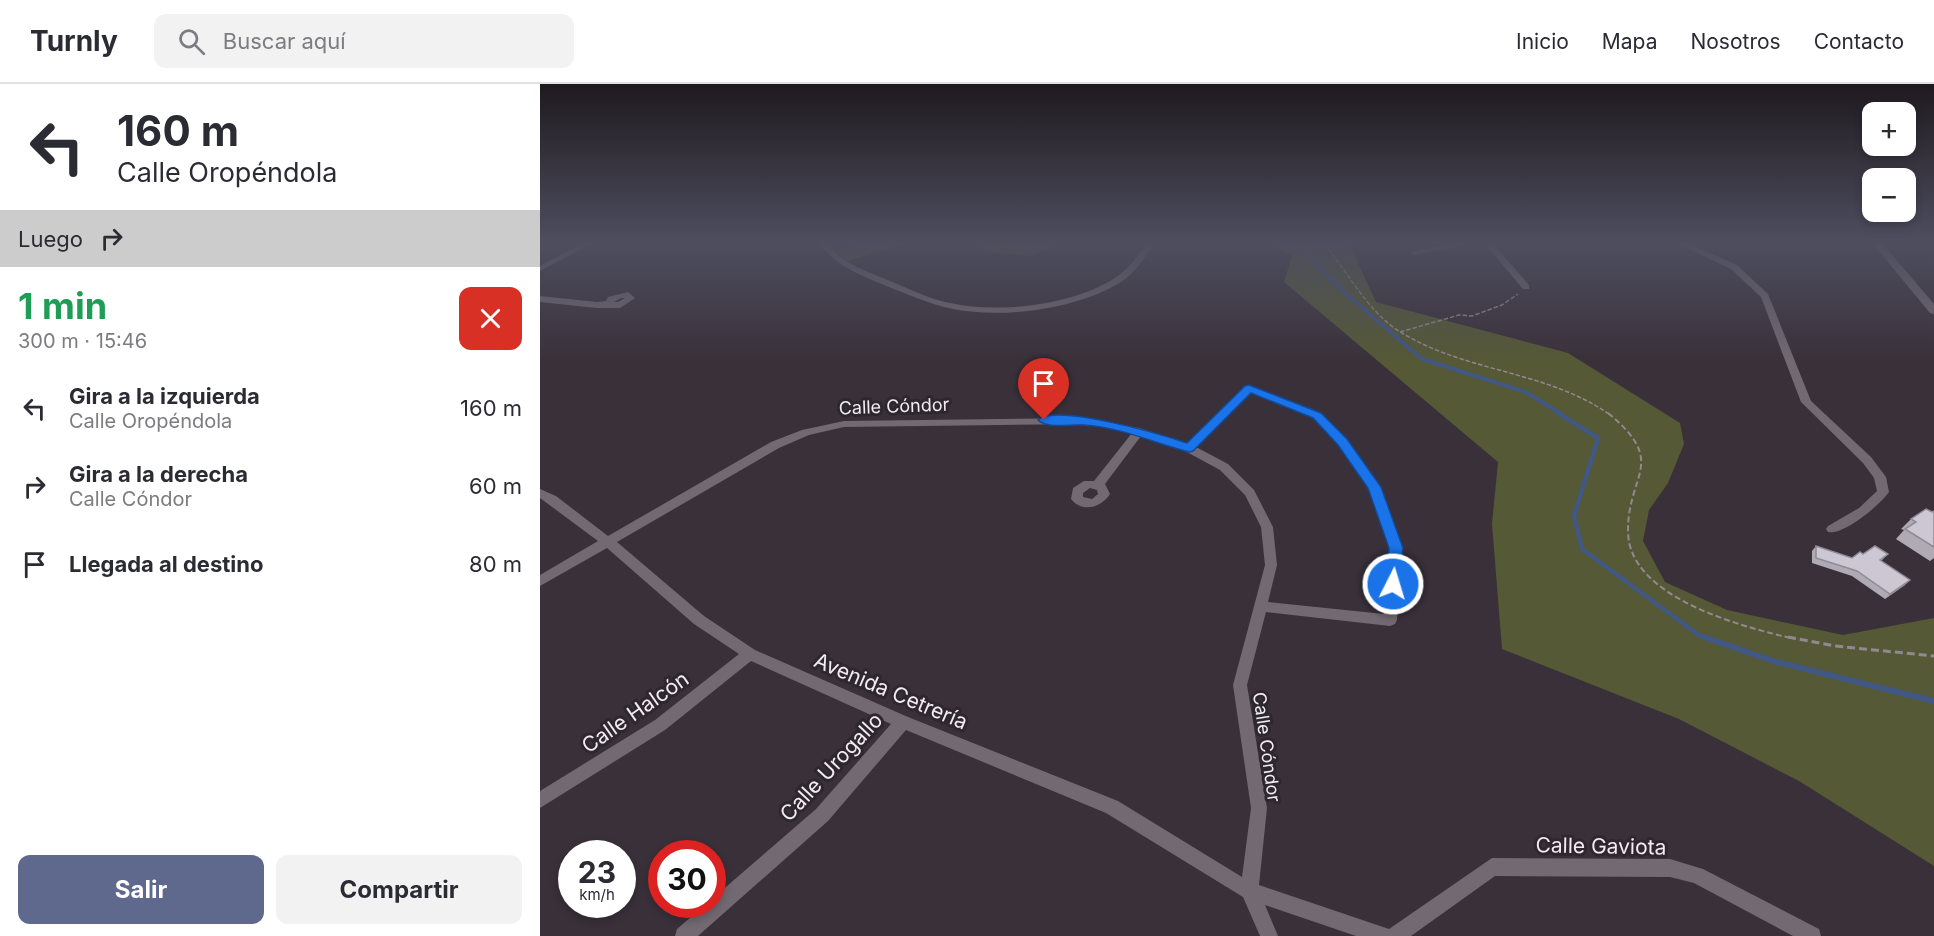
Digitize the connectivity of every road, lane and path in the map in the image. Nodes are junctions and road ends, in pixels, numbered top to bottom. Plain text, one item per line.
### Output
1 (889, 284) edge
2 (1109, 284) edge
3 (1353, 284) edge
4 (1523, 284) edge
5 (1752, 284) edge
6 (1911, 284) edge
7 (1923, 284) edge
8 (1526, 287) joint
9 (1934, 297) edge
10 (540, 298) edge
11 (608, 303) dead end
12 (1934, 311) edge
13 (1400, 332) junction
14 (1139, 431) junction
15 (1189, 448) junction
16 (1098, 484) dead end
17 (540, 494) edge
18 (1832, 529) dead end
19 (608, 542) junction
20 (540, 581) edge
21 (1259, 606) junction
22 (750, 654) junction
23 (1934, 656) edge
24 (903, 722) junction
25 (540, 800) edge
26 (1250, 891) junction
27 (684, 936) edge
28 (1269, 936) edge
29 (1384, 936) edge
30 (1395, 936) edge
31 (1812, 936) edge

1 - 2 street
3 - 13 path
4 - 8 street
5 - 18 street
6 - 12 street
7 - 9 street
8 - 13 path
10 - 11 street
13 - 23 path
14 - 15 street, Calle Cóndor
14 - 16 street
14 - 19 street, Calle Cóndor
15 - 21 street, Calle Cóndor
15 - 21 street
17 - 19 street, Avenida Cetrería
19 - 20 street, Calle Cóndor
19 - 22 street, Avenida Cetrería
21 - 26 street, Calle Cóndor
22 - 24 street, Avenida Cetrería
22 - 25 street, Calle Halcón
24 - 26 street, Avenida Cetrería
24 - 27 street, Calle Urogallo
26 - 28 street
26 - 29 street, Avenida Cetrería
30 - 31 street, Calle Gaviota

